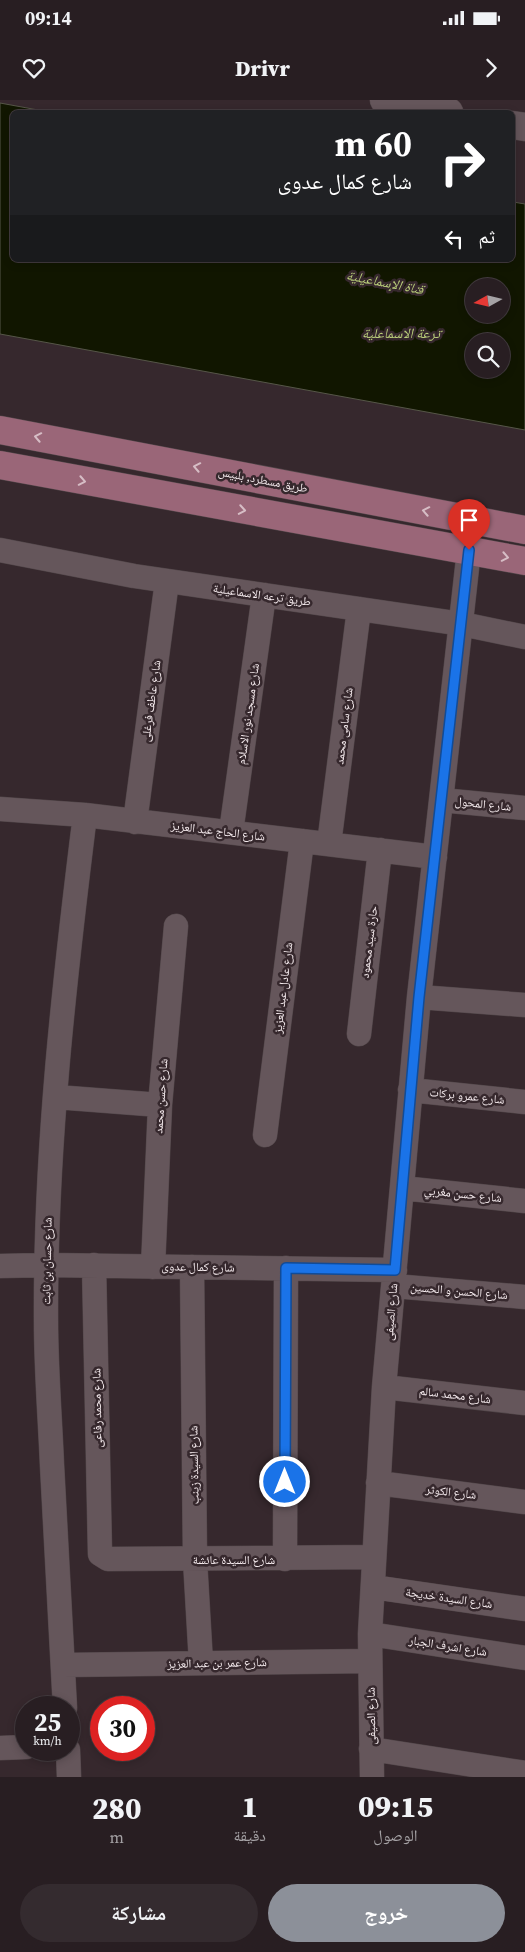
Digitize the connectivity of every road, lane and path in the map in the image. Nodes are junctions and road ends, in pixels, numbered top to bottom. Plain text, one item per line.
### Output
1 (384, 100) edge
2 (438, 110) edge
3 (0, 430) edge
4 (0, 466) edge
5 (525, 530) edge
6 (0, 550) edge
7 (469, 550) junction
8 (525, 561) edge
9 (167, 581) junction
10 (264, 595) junction
11 (359, 609) junction
12 (462, 624) junction
13 (525, 637) edge
14 (441, 800) junction
15 (525, 808) edge
16 (0, 809) edge
17 (85, 815) junction
18 (135, 822) junction
19 (232, 832) junction
20 (302, 841) junction
21 (329, 844) junction
22 (380, 850) junction
23 (435, 857) junction
24 (176, 926) dead end
25 (419, 997) junction
26 (525, 1005) edge
27 (359, 1034) dead end
28 (410, 1090) junction
29 (56, 1096) junction
30 (525, 1102) edge
31 (160, 1105) junction
32 (265, 1135) dead end
33 (402, 1188) junction
34 (525, 1201) edge
35 (47, 1265) junction
36 (0, 1266) edge
37 (94, 1266) junction
38 (153, 1266) junction
39 (192, 1267) junction
40 (286, 1268) junction
41 (394, 1278) junction
42 (525, 1297) edge
43 (384, 1386) junction
44 (525, 1403) edge
45 (378, 1483) junction
46 (525, 1502) edge
47 (100, 1550) joint
48 (374, 1557) junction
49 (285, 1559) junction
50 (195, 1560) junction
51 (373, 1587) junction
52 (525, 1609) edge
53 (370, 1634) junction
54 (525, 1658) edge
55 (370, 1661) junction
56 (201, 1663) junction
57 (63, 1665) junction
58 (65, 1696) edge
59 (15, 1747) edge
60 (0, 1748) edge
61 (371, 1749) junction
62 (68, 1761) edge
63 (525, 1773) edge
64 (69, 1777) edge
65 (372, 1777) edge

1 - 2 main road
5 -> 3 main road, طريق مسطرد, بلبيس
4 -> 7 main road
6 - 9 street, طريق ترعه الاسماعيلية
7 -> 8 main road
7 - 12 street, شارع الصيفى
9 - 10 street, طريق ترعه الاسماعيلية
9 - 18 street, شارع عاطف فرغلى
10 - 11 street, طريق ترعه الاسماعيلية
10 - 19 street, شارع مسجد نور الاسلام
11 - 12 street, طريق ترعه الاسماعيلية
11 - 21 street, شارع سامى محمد
12 - 13 street, طريق ترعه الاسماعيلية
12 - 14 street, شارع الصيفى
14 - 15 street, شارع المحول
14 - 23 street, شارع الصيفى
16 - 17 street, شارع الحاج عبد العزيز
17 - 18 street, شارع الحاج عبد العزيز
17 - 29 street, شارع حسان بن ثابت
18 - 19 street, شارع الحاج عبد العزيز
19 - 20 street, شارع الحاج عبد العزيز
20 - 21 street, شارع الحاج عبد العزيز
20 - 32 street, شارع عادل عبد العزيز
21 - 22 street, شارع الحاج عبد العزيز
22 - 23 street, شارع الحاج عبد العزيز
22 - 27 street, حارة سيد محمود
23 - 25 street, شارع الصيفى
24 - 31 street, شارع حسن محمد
25 - 26 street
25 - 28 street, شارع الصيفى
28 - 30 street, شارع عمرو بركات
28 - 33 street, شارع الصيفى
29 - 31 street
29 - 35 street, شارع حسان بن ثابت
31 - 38 street, شارع حسن محمد
33 - 34 street, شارع حسن مغربي
33 - 41 street, شارع الصيفى
35 - 36 street, شارع كمال عدوى
35 - 37 street, شارع كمال عدوى
35 - 57 street, شارع حسان بن ثابت
37 - 38 street, شارع كمال عدوى
37 - 47 street, شارع محمد رفاعى
38 - 39 street, شارع كمال عدوى
39 - 40 street, شارع كمال عدوى
39 - 50 street, شارع السيدة زينب
40 - 41 street, شارع كمال عدوى
40 - 49 street
41 - 42 street, شارع الحسن و الحسين
41 - 43 street, شارع الصيفى
43 - 44 street, شارع محمد سالم
43 - 45 street, شارع الصيفى
45 - 46 street, شارع الكوثر
45 - 48 street, شارع الصيفى
47 - 50 street, شارع السيدة عائشة
48 - 49 street, شارع السيدة عائشة
48 - 51 street, شارع الصيفى
49 - 50 street, شارع السيدة عائشة
50 - 56 street, شارع السيدة زينب
51 - 52 street, شارع السيدة خديجة
51 - 53 street, شارع الصيفى
53 - 54 street, شارع اشرف الجبار
53 - 55 street, شارع الصيفى
55 - 56 street, شارع عمر بن عبد العزيز
55 - 61 street, شارع الصيفى
56 - 57 street, شارع عمر بن عبد العزيز
57 - 58 street, شارع حسان بن ثابت
59 - 60 street
61 - 63 street
61 - 65 street, شارع الصيفى
62 - 64 street

